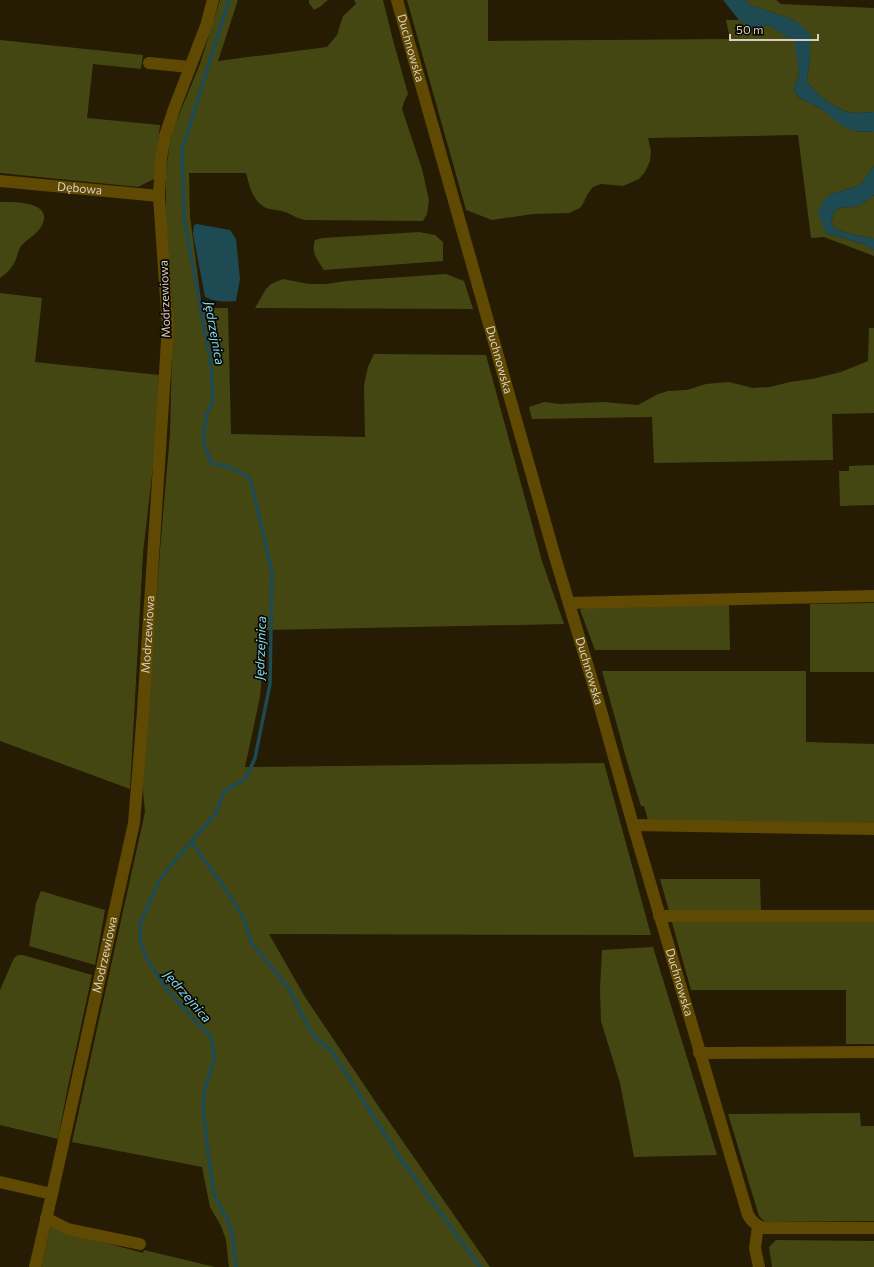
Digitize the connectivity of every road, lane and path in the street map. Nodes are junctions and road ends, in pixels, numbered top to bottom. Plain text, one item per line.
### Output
1 (213, 0) edge
2 (397, 0) edge
3 (149, 63) dead end
4 (190, 67) junction
5 (0, 181) edge
6 (159, 196) junction
7 (874, 596) edge
8 (569, 603) junction
9 (633, 825) junction
10 (874, 829) edge
11 (659, 916) junction
12 (874, 916) edge
13 (874, 1052) edge
14 (699, 1053) junction
15 (0, 1182) edge
16 (52, 1194) junction
17 (46, 1218) junction
18 (758, 1226) junction
19 (874, 1228) edge
20 (140, 1244) dead end
21 (34, 1267) edge
22 (759, 1267) edge

1 - 4 street, Modrzewiowa
2 - 8 street, Duchnowska
3 - 4 street
4 - 6 street, Modrzewiowa
5 - 6 street, Dębowa
6 - 16 street, Modrzewiowa
7 - 8 street
8 - 9 street, Duchnowska
9 - 10 street
9 - 11 street, Duchnowska
11 - 12 street
11 - 14 street, Duchnowska
13 - 14 street
14 - 18 street, Duchnowska
15 - 16 street
16 - 17 street, Modrzewiowa
17 - 20 street
17 - 21 street, Modrzewiowa
18 - 19 street
18 - 22 street

